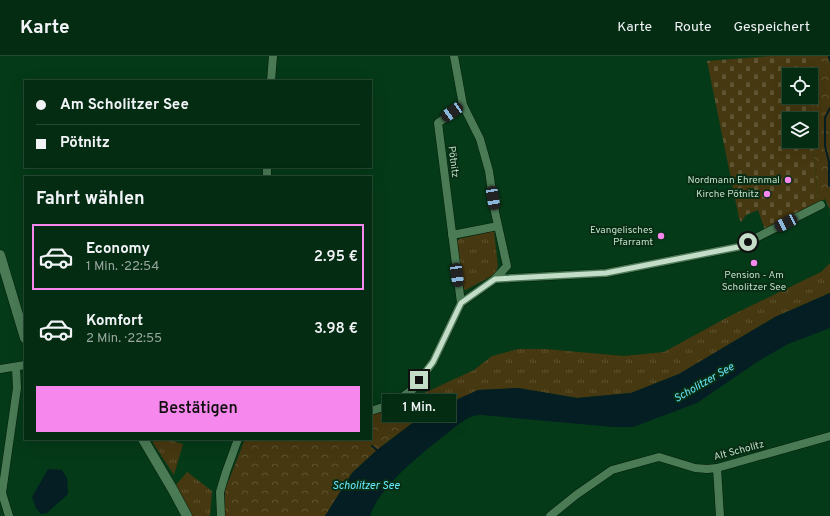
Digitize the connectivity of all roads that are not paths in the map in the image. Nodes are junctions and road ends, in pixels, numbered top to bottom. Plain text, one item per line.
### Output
1 (273, 56) edge
2 (454, 56) edge
3 (271, 80) edge
4 (463, 105) junction
5 (821, 205) dead end
6 (498, 226) junction
7 (452, 235) junction
8 (0, 255) edge
9 (495, 279) junction
10 (461, 303) junction
11 (24, 335) edge
12 (24, 365) edge
13 (16, 367) junction
14 (0, 369) edge
15 (372, 411) edge
16 (830, 436) edge
17 (144, 440) edge
18 (238, 440) edge
19 (717, 468) junction
20 (9, 516) edge
21 (187, 516) edge
22 (221, 516) edge
23 (550, 516) edge
24 (720, 516) edge

1 - 3 street
2 - 4 street
4 - 6 street
4 - 7 street, Pötnitz
5 - 9 street
6 - 7 street
6 - 9 street
7 - 10 street, Pötnitz
8 - 11 street
9 - 10 street
10 - 15 street
12 - 13 street
13 - 14 street
13 - 20 street
16 - 19 street, Alt Scholitz
17 - 21 street
18 - 22 street
19 - 23 street, Alt Scholitz
19 - 24 street

